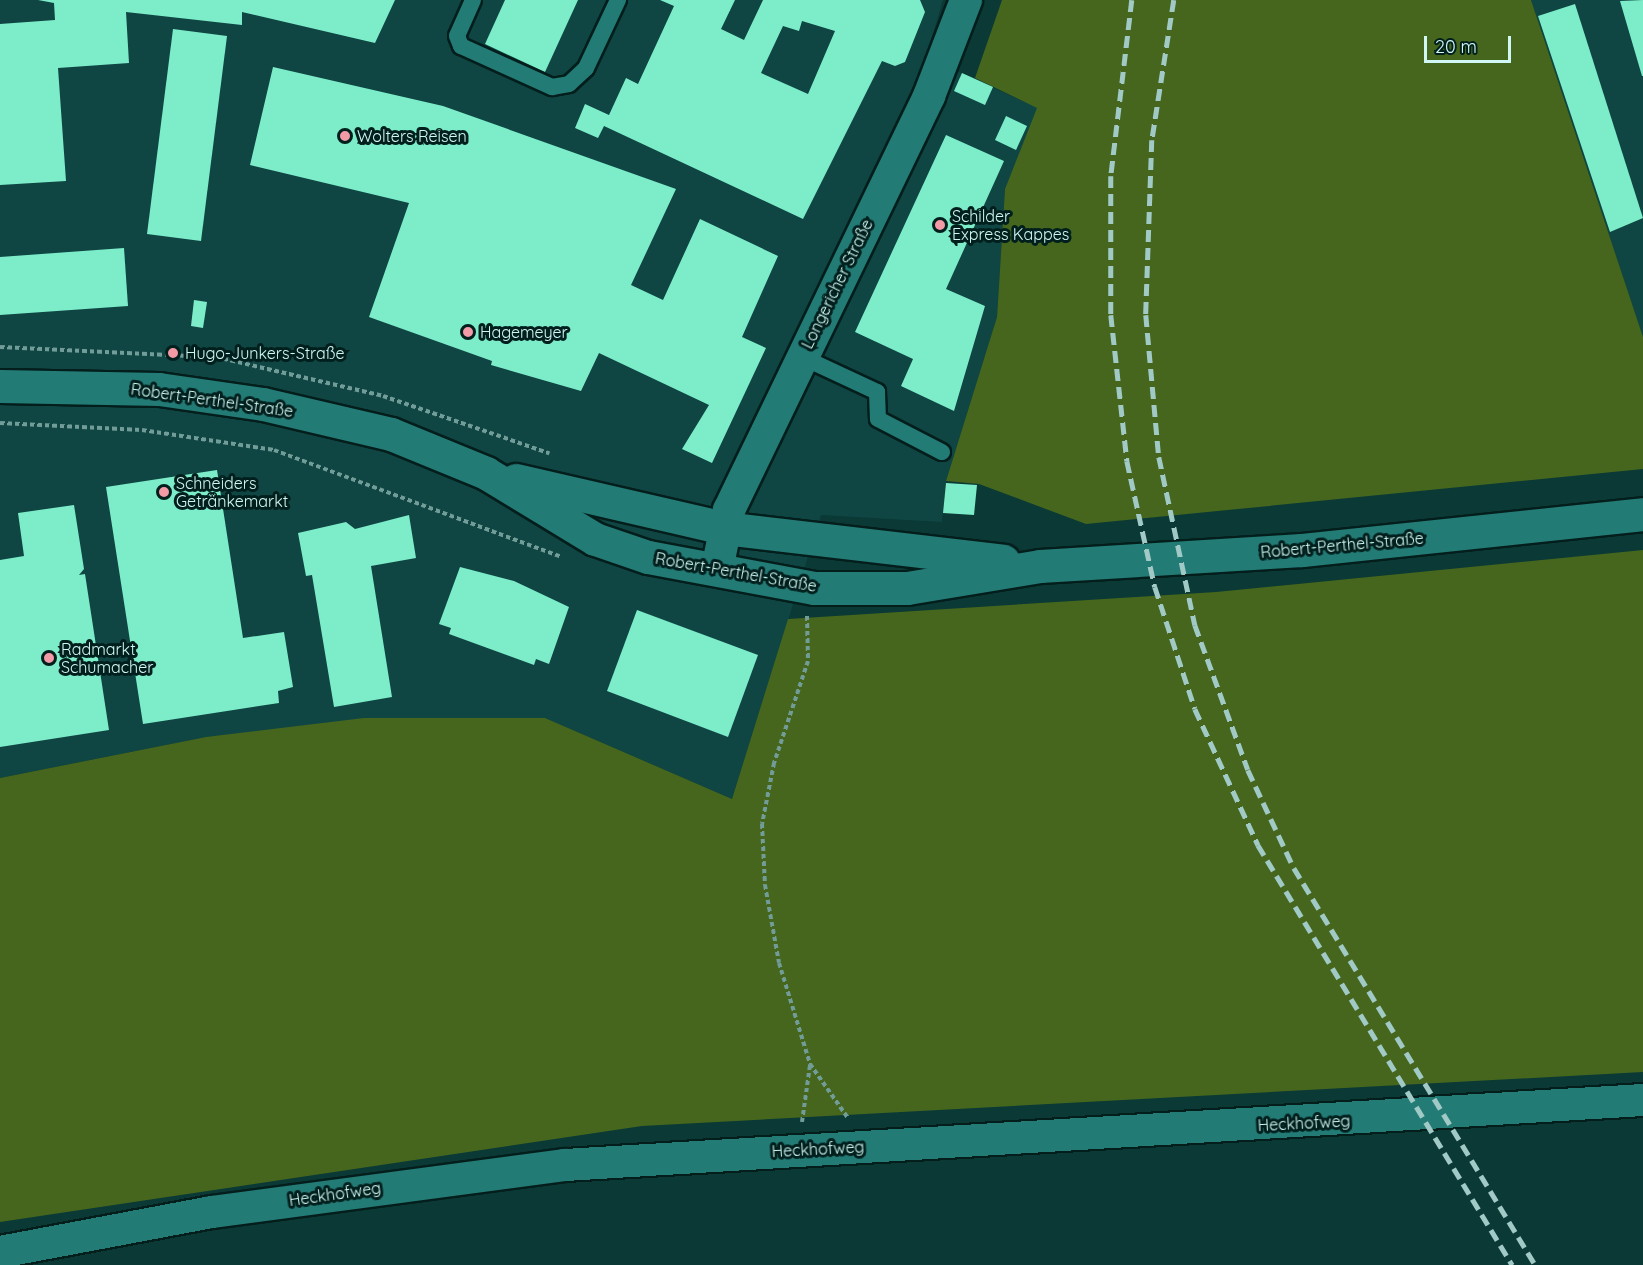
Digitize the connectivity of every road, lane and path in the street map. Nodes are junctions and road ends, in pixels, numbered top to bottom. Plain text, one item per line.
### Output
1 (473, 0) edge
2 (618, 0) edge
3 (966, 0) edge
4 (802, 357) junction
5 (0, 386) edge
6 (0, 423) edge
7 (942, 452) dead end
8 (486, 473) junction
9 (1643, 514) edge
10 (724, 528) junction
11 (571, 560) dead end
12 (1040, 566) junction
13 (717, 570) junction
14 (796, 609) dead end
15 (810, 1064) junction
16 (1643, 1100) edge
17 (872, 1146) junction
18 (787, 1151) junction
19 (0, 1252) edge

1 - 2 lane
3 - 4 street, Longericher Straße
4 - 7 lane
4 - 10 street, Longericher Straße
5 - 8 street, Robert-Perthel-Straße
6 - 11 path
8 - 10 street, Robert-Perthel-Straße
8 - 13 street, Robert-Perthel-Straße
9 - 12 street, Robert-Perthel-Straße
10 - 12 street, Robert-Perthel-Straße
10 - 13 street, Longericher Straße
12 - 13 street, Robert-Perthel-Straße
14 - 15 path
15 - 17 path
15 - 18 path
16 - 17 street, Heckhofweg
17 - 18 street, Heckhofweg
18 - 19 street, Heckhofweg

